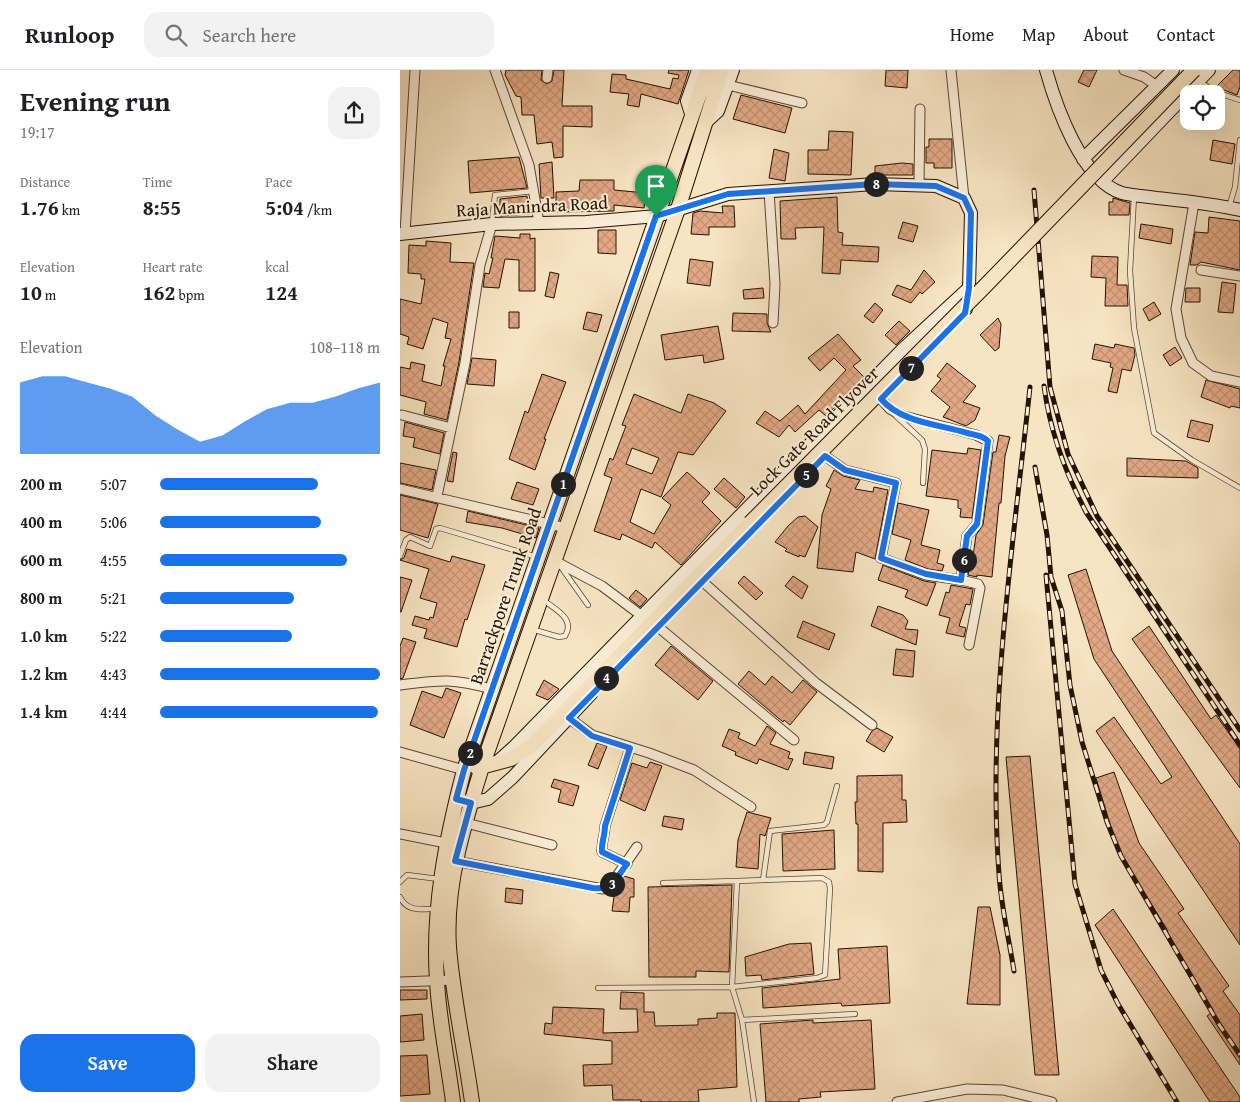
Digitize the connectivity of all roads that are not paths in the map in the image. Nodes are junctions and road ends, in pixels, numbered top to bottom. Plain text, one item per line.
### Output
1 (415, 70) edge
2 (495, 70) edge
3 (698, 70) edge
4 (708, 70) edge
5 (722, 70) edge
6 (733, 70) edge
7 (950, 70) edge
8 (1046, 70) edge
9 (1124, 70) edge
10 (1209, 70) edge
11 (1187, 73) edge
12 (728, 85) junction
13 (1158, 86) junction
14 (1240, 100) edge
15 (802, 103) dead end
16 (920, 109) dead end
17 (700, 113) junction
18 (1240, 140) edge
19 (1083, 159) junction
20 (1103, 181) junction
21 (919, 185) junction
22 (534, 191) junction
23 (769, 191) junction
24 (1134, 194) junction
25 (964, 198) junction
26 (1194, 203) junction
27 (678, 209) junction
28 (1235, 209) edge
29 (656, 216) junction
30 (539, 223) junction
31 (492, 224) junction
32 (403, 233) edge
33 (1201, 270) dead end
34 (1240, 276) edge
35 (969, 288) junction
36 (773, 323) dead end
37 (1240, 382) edge
38 (881, 399) junction
39 (890, 409) junction
40 (402, 415) dead end
41 (451, 428) junction
42 (825, 456) junction
43 (923, 483) dead end
44 (1240, 488) edge
45 (400, 489) edge
46 (437, 496) junction
47 (550, 523) junction
48 (566, 528) junction
49 (400, 556) edge
50 (537, 557) junction
51 (555, 561) junction
52 (961, 580) junction
53 (702, 581) junction
54 (542, 599) junction
55 (588, 605) dead end
56 (642, 616) junction
57 (657, 626) junction
58 (531, 629) junction
59 (969, 645) dead end
60 (400, 686) edge
61 (492, 689) junction
62 (569, 718) junction
63 (872, 725) dead end
64 (794, 740) dead end
65 (630, 748) junction
66 (400, 752) edge
67 (488, 766) junction
68 (464, 770) junction
69 (837, 786) dead end
70 (456, 799) junction
71 (471, 803) junction
72 (751, 807) dead end
73 (466, 823) junction
74 (400, 834) edge
75 (446, 843) junction
76 (552, 845) dead end
77 (637, 847) dead end
78 (455, 861) junction
79 (627, 864) junction
80 (440, 879) junction
81 (763, 880) junction
82 (737, 881) junction
83 (400, 882) edge
84 (663, 883) dead end
85 (400, 897) edge
86 (438, 910) junction
87 (454, 980) junction
88 (400, 982) edge
89 (436, 982) junction
90 (732, 987) junction
91 (598, 988) dead end
92 (855, 1014) dead end
93 (742, 1020) junction
94 (946, 1092) junction
95 (910, 1101) edge
96 (453, 1102) edge
97 (472, 1102) edge
98 (754, 1102) edge
99 (897, 1102) edge
100 (946, 1102) edge
101 (1052, 1102) edge

1 - 32 street
2 - 22 street
3 - 17 street
4 - 17 main road
5 - 17 main road
6 - 12 street
7 - 25 street
8 - 19 street
9 - 13 street
10 - 11 street
11 - 13 street
11 - 14 lane
11 - 20 street
11 - 67 main road, Lock Gate Road Flyover, bridge
12 - 15 street
12 - 17 street
13 - 19 street
16 - 21 street
17 - 27 main road, Barrackpore Trunk Road
17 - 29 main road, Barrackpore Trunk Road
18 - 28 lane
19 - 20 street
20 - 24 street
21 - 23 street, Raja Manindra Road
21 - 25 street, Raja Manindra Road
22 - 30 street
22 - 31 lane
23 - 27 street, Raja Manindra Road
23 - 36 street
24 - 26 street
24 - 44 lane
25 - 35 street
26 - 28 street
26 - 37 street
27 - 29 street, Raja Manindra Road
27 - 48 main road, Barrackpore Trunk Road
29 - 30 street, Raja Manindra Road
29 - 47 main road, Barrackpore Trunk Road
30 - 31 street, Raja Manindra Road
31 - 32 street, Raja Manindra Road
31 - 41 street
33 - 34 street
35 - 38 street
35 - 56 street
38 - 39 street
38 - 42 street
39 - 43 lane
39 - 52 street
40 - 41 street
41 - 46 street
42 - 52 street
42 - 53 street
45 - 46 street
46 - 47 street
47 - 48 street
47 - 50 main road, Barrackpore Trunk Road
48 - 51 main road, Barrackpore Trunk Road
49 - 50 lane
50 - 61 main road, Barrackpore Trunk Road
51 - 54 main road, Barrackpore Trunk Road
51 - 55 lane
51 - 56 street
52 - 59 street
53 - 57 street
53 - 63 street
54 - 58 main road, Barrackpore Trunk Road
54 - 58 lane
56 - 67 street
57 - 62 street
57 - 64 street
58 - 67 main road, Barrackpore Trunk Road
60 - 61 street
61 - 68 main road, Barrackpore Trunk Road
62 - 65 street
62 - 71 street
65 - 72 street
65 - 79 street
66 - 68 street
67 - 68 main road, Lock Gate Road Flyover
67 - 71 main road, Barrackpore Trunk Road
68 - 70 main road, Barrackpore Trunk Road
69 - 81 lane
70 - 71 street
70 - 75 main road, Barrackpore Trunk Road
71 - 73 main road, Barrackpore Trunk Road
73 - 76 street
73 - 78 main road, Barrackpore Trunk Road
74 - 75 street
75 - 80 main road, Barrackpore Trunk Road
77 - 79 street
78 - 79 street
78 - 87 main road, Barrackpore Trunk Road
80 - 83 lane
80 - 86 main road, Barrackpore Trunk Road
81 - 82 lane
81 - 90 lane
82 - 84 lane
82 - 90 lane
85 - 86 lane
86 - 89 main road, Barrackpore Trunk Road
87 - 89 street
87 - 97 main road, Barrackpore Trunk Road
88 - 89 street
89 - 96 main road, Barrackpore Trunk Road
90 - 91 lane
90 - 93 lane
92 - 93 lane
93 - 98 lane
94 - 95 street
94 - 100 lane
94 - 101 street
95 - 99 street

